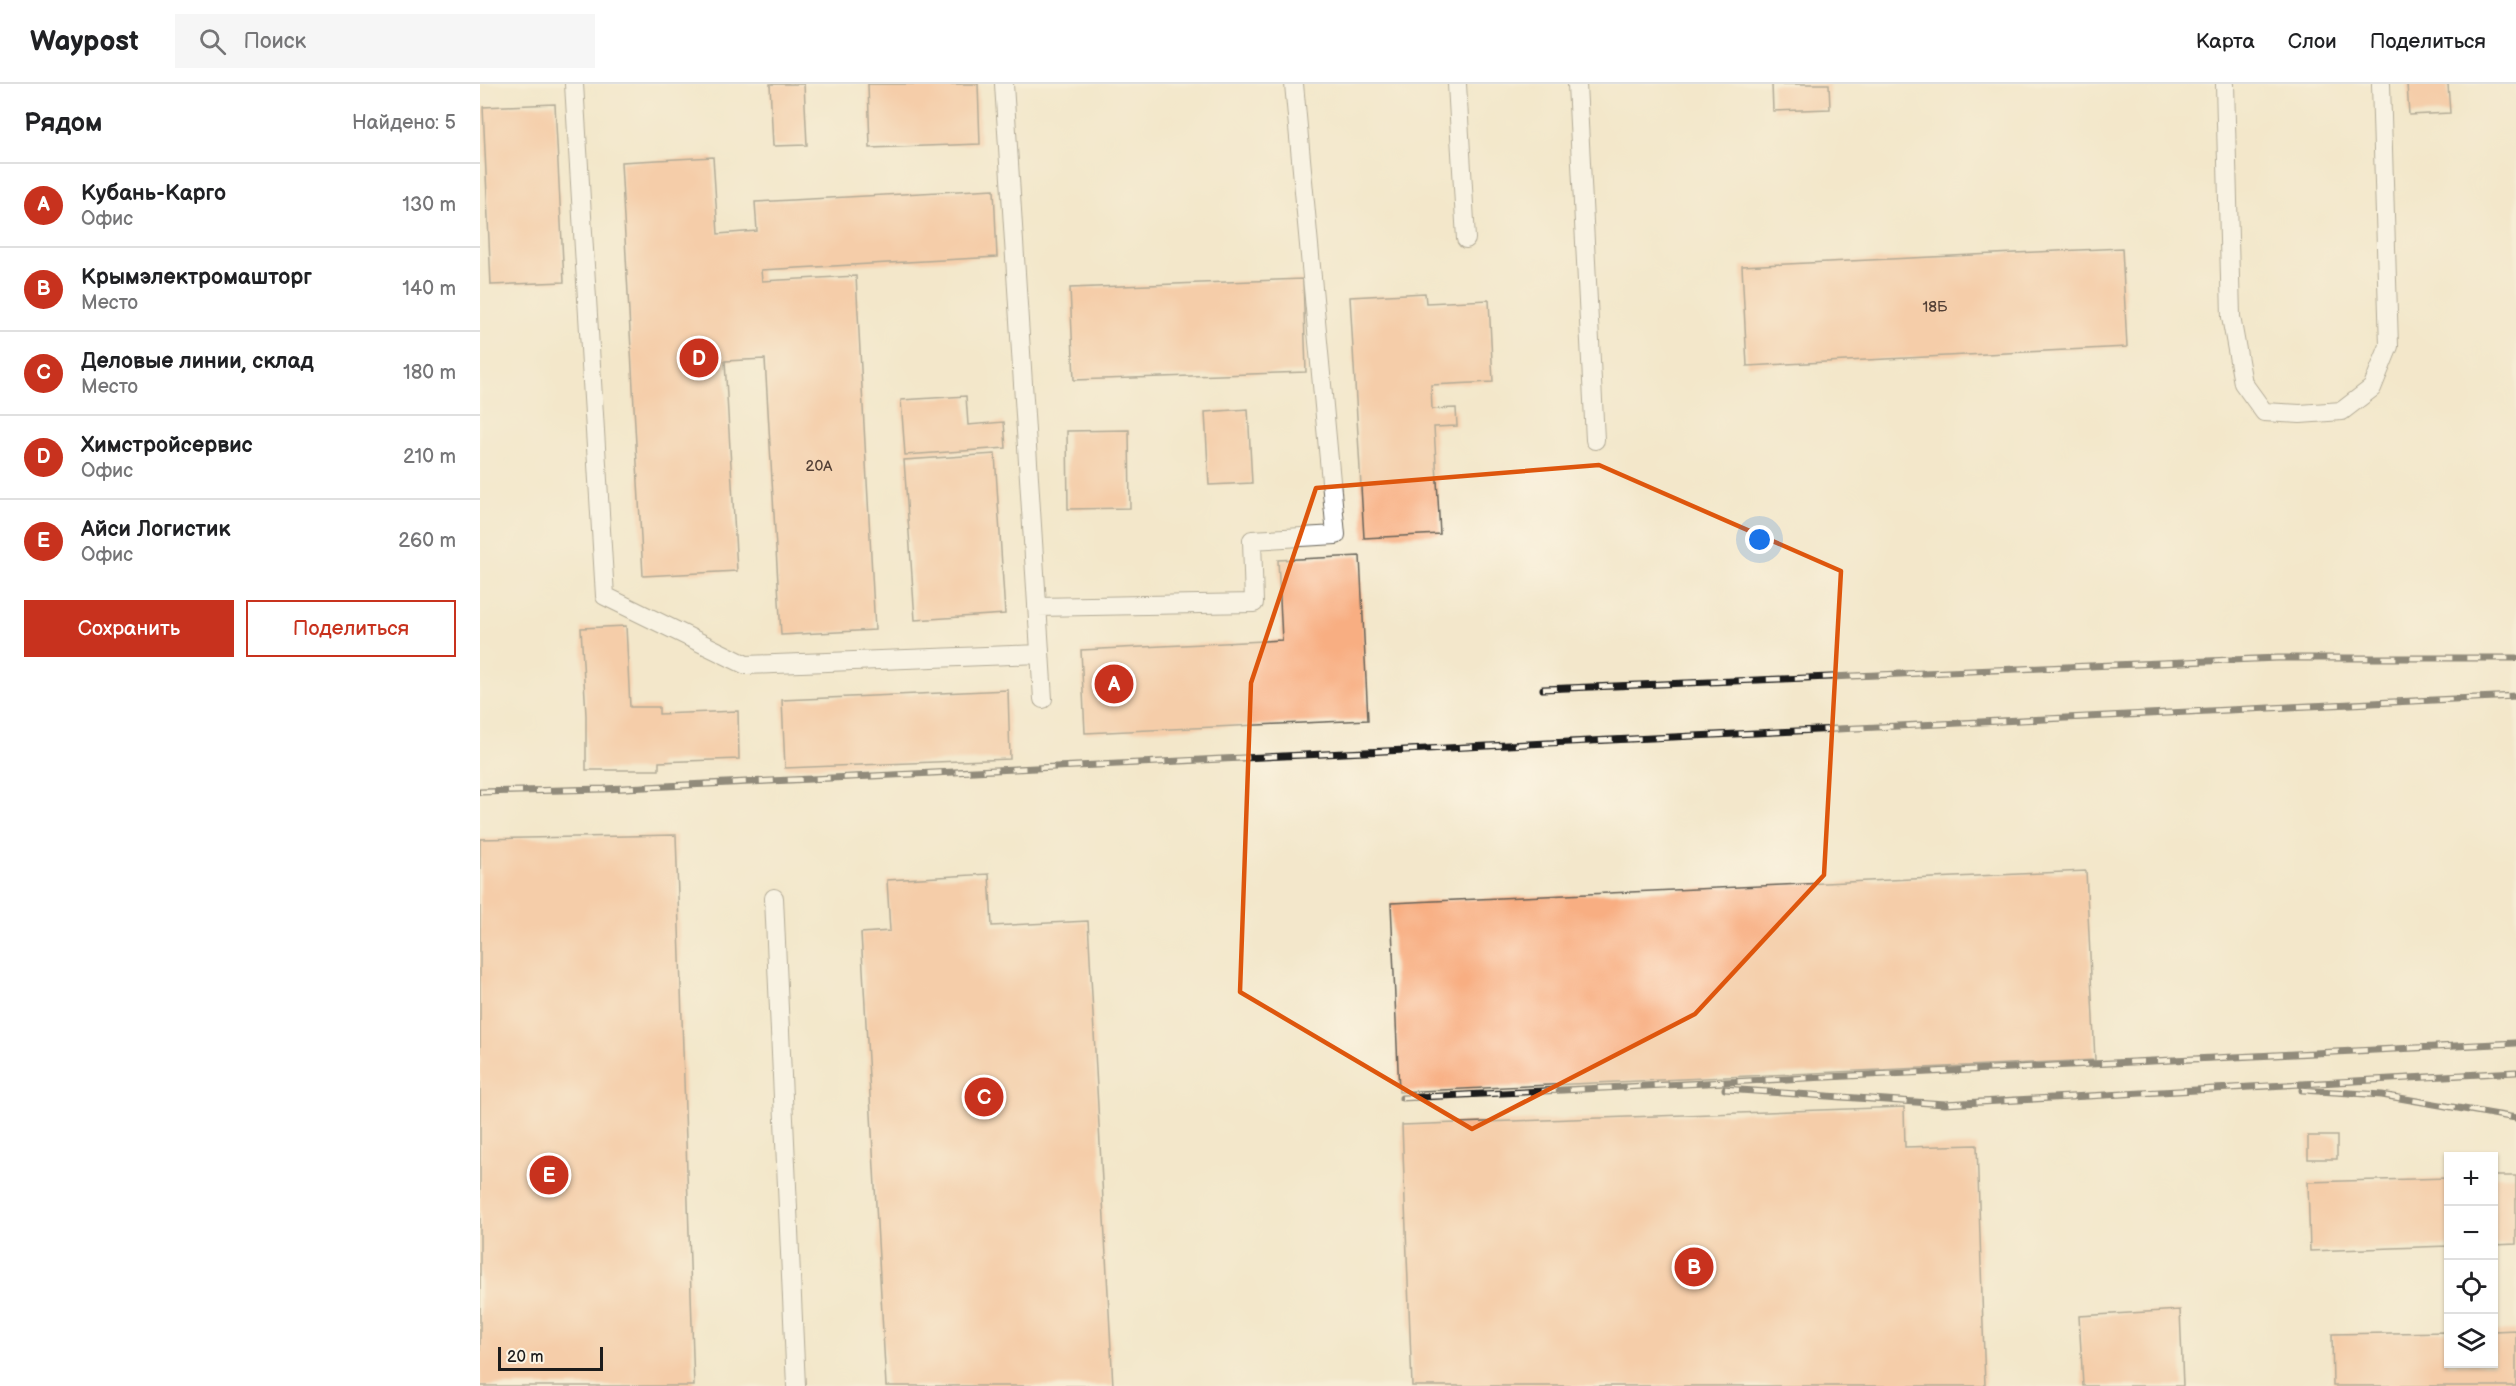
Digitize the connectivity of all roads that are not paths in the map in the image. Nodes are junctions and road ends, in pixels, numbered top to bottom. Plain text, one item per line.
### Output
1 (574, 84) edge
2 (1004, 84) edge
3 (1294, 84) edge
4 (1457, 84) edge
5 (1577, 84) edge
6 (2225, 84) edge
7 (2381, 84) edge
8 (1466, 239) dead end
9 (1595, 440) dead end
10 (1037, 607) junction
11 (1040, 654) junction
12 (1043, 699) dead end
13 (774, 898) dead end
14 (796, 1386) edge

1 - 11 lane
2 - 10 lane
3 - 10 lane
4 - 8 lane
5 - 9 lane
6 - 7 lane
10 - 11 lane
11 - 12 lane
13 - 14 lane

